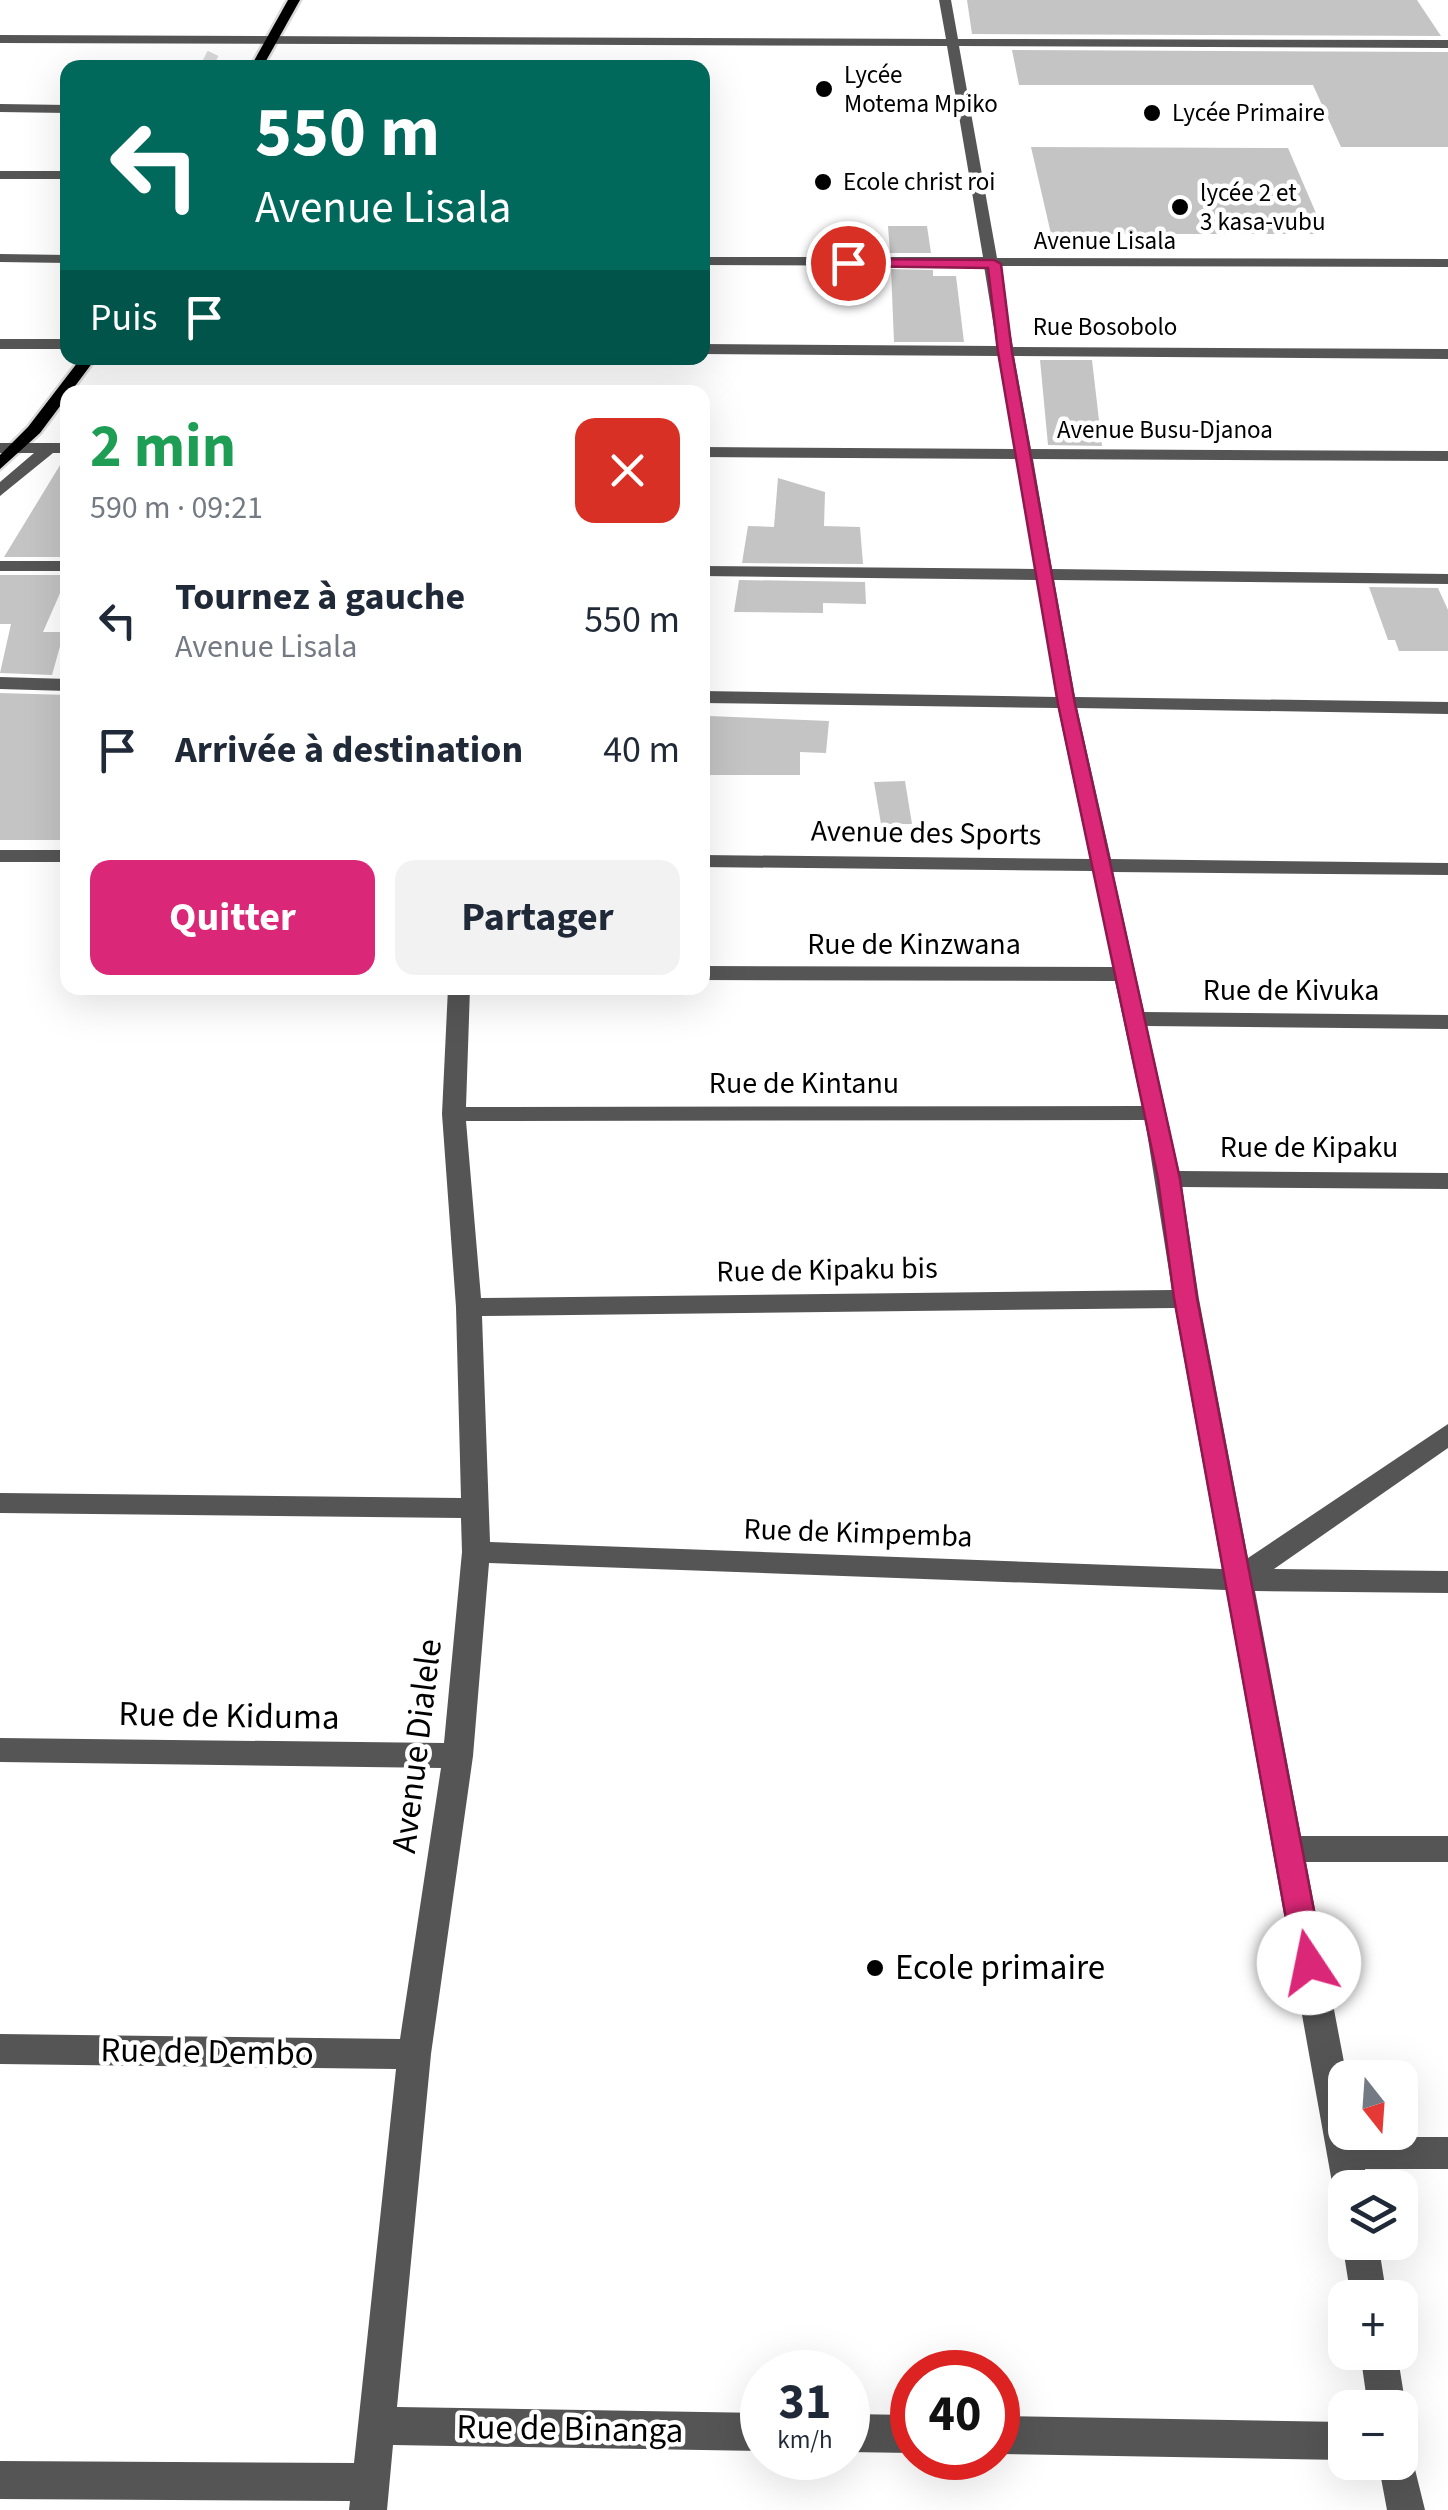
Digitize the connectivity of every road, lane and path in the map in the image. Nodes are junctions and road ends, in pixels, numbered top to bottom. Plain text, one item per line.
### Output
1 (294, 0) edge
2 (946, 0) edge
3 (184, 19) dead end
4 (0, 39) edge
5 (172, 40) junction
6 (200, 40) junction
7 (274, 41) junction
8 (954, 42) junction
9 (1448, 44) edge
10 (205, 56) dead end
11 (261, 60) edge
12 (0, 108) edge
13 (60, 109) edge
14 (0, 175) edge
15 (60, 175) edge
16 (0, 258) edge
17 (60, 259) edge
18 (710, 261) edge
19 (1448, 263) edge
20 (994, 264) junction
21 (0, 344) edge
22 (60, 344) edge
23 (710, 349) edge
24 (1005, 352) junction
25 (1448, 354) edge
26 (82, 365) edge
27 (64, 385) edge
28 (60, 390) edge
29 (8, 448) edge
30 (58, 448) edge
31 (710, 452) edge
32 (1022, 454) junction
33 (1448, 456) edge
34 (0, 464) edge
35 (0, 491) edge
36 (0, 566) edge
37 (60, 566) edge
38 (710, 571) edge
39 (1046, 575) junction
40 (1448, 579) edge
41 (0, 683) edge
42 (60, 684) edge
43 (710, 697) edge
44 (1067, 704) junction
45 (1448, 708) edge
46 (0, 856) edge
47 (60, 856) edge
48 (710, 861) edge
49 (1099, 865) junction
50 (1448, 869) edge
51 (710, 973) edge
52 (1124, 974) junction
53 (459, 995) edge
54 (1134, 1019) junction
55 (1448, 1022) edge
56 (1154, 1113) junction
57 (454, 1114) junction
58 (1169, 1179) junction
59 (1448, 1180) edge
60 (1186, 1298) junction
61 (468, 1307) junction
62 (1448, 1434) edge
63 (0, 1504) edge
64 (475, 1508) junction
65 (476, 1552) junction
66 (1238, 1580) junction
67 (1448, 1582) edge
68 (0, 1750) edge
69 (458, 1756) junction
70 (1287, 1849) junction
71 (1448, 1849) edge
72 (0, 2049) edge
73 (414, 2054) junction
74 (1346, 2153) junction
75 (1448, 2153) edge
76 (1348, 2170) edge
77 (378, 2426) junction
78 (740, 2432) edge
79 (1020, 2435) edge
80 (1328, 2441) edge
81 (0, 2480) edge
82 (1400, 2480) edge
83 (370, 2496) edge
84 (1406, 2510) edge

1 - 7 main road
2 - 8 street
3 - 5 street
4 - 5 street
5 - 6 street
6 - 7 street
6 - 10 street
7 - 8 street
7 - 11 main road
8 - 9 street
8 - 20 street
12 - 13 street
14 - 15 street
16 - 17 street
18 - 20 street, Avenue Lisala
19 - 20 street, Avenue Lisala
20 - 24 street
21 - 22 street
23 - 24 street, Rue Bosobolo
24 - 25 street, Rue Bosobolo
24 - 32 street
26 - 27 main road
28 - 29 main road
29 - 30 street
29 - 34 main road
30 - 35 street
31 - 32 street, Avenue Busu-Djanoa
32 - 33 street, Avenue Busu-Djanoa
32 - 39 street
36 - 37 street
38 - 39 street
39 - 40 street
39 - 44 street
41 - 42 street
43 - 44 street
44 - 45 street
44 - 49 street
46 - 47 street
48 - 49 street, Avenue des Sports
49 - 50 street, Avenue des Sports
49 - 52 street
51 - 52 street, Rue de Kinzwana
52 - 54 street
53 - 57 street, Avenue Dialele
54 - 55 street, Rue de Kivuka
54 - 56 street
56 - 57 street, Rue de Kintanu
56 - 58 street
57 - 61 street, Avenue Dialele
58 - 59 street, Rue de Kipaku
58 - 60 street
60 - 61 street, Rue de Kipaku bis
60 - 66 street
61 - 64 street, Avenue Dialele
62 - 66 street
63 - 64 street
64 - 65 street, Avenue Dialele
65 - 66 street, Rue de Kimpemba
65 - 69 street, Avenue Dialele
66 - 67 street, Rue de Kimpemba
66 - 70 street
68 - 69 street, Rue de Kiduma
69 - 73 street, Avenue Dialele
70 - 71 street
70 - 74 street
72 - 73 street, Rue de Dembo
73 - 77 street, Avenue Dialele
74 - 75 street
74 - 76 street
77 - 78 street, Rue de Binanga
77 - 83 street, Avenue Dialele
79 - 80 street
81 - 83 street
82 - 84 street

